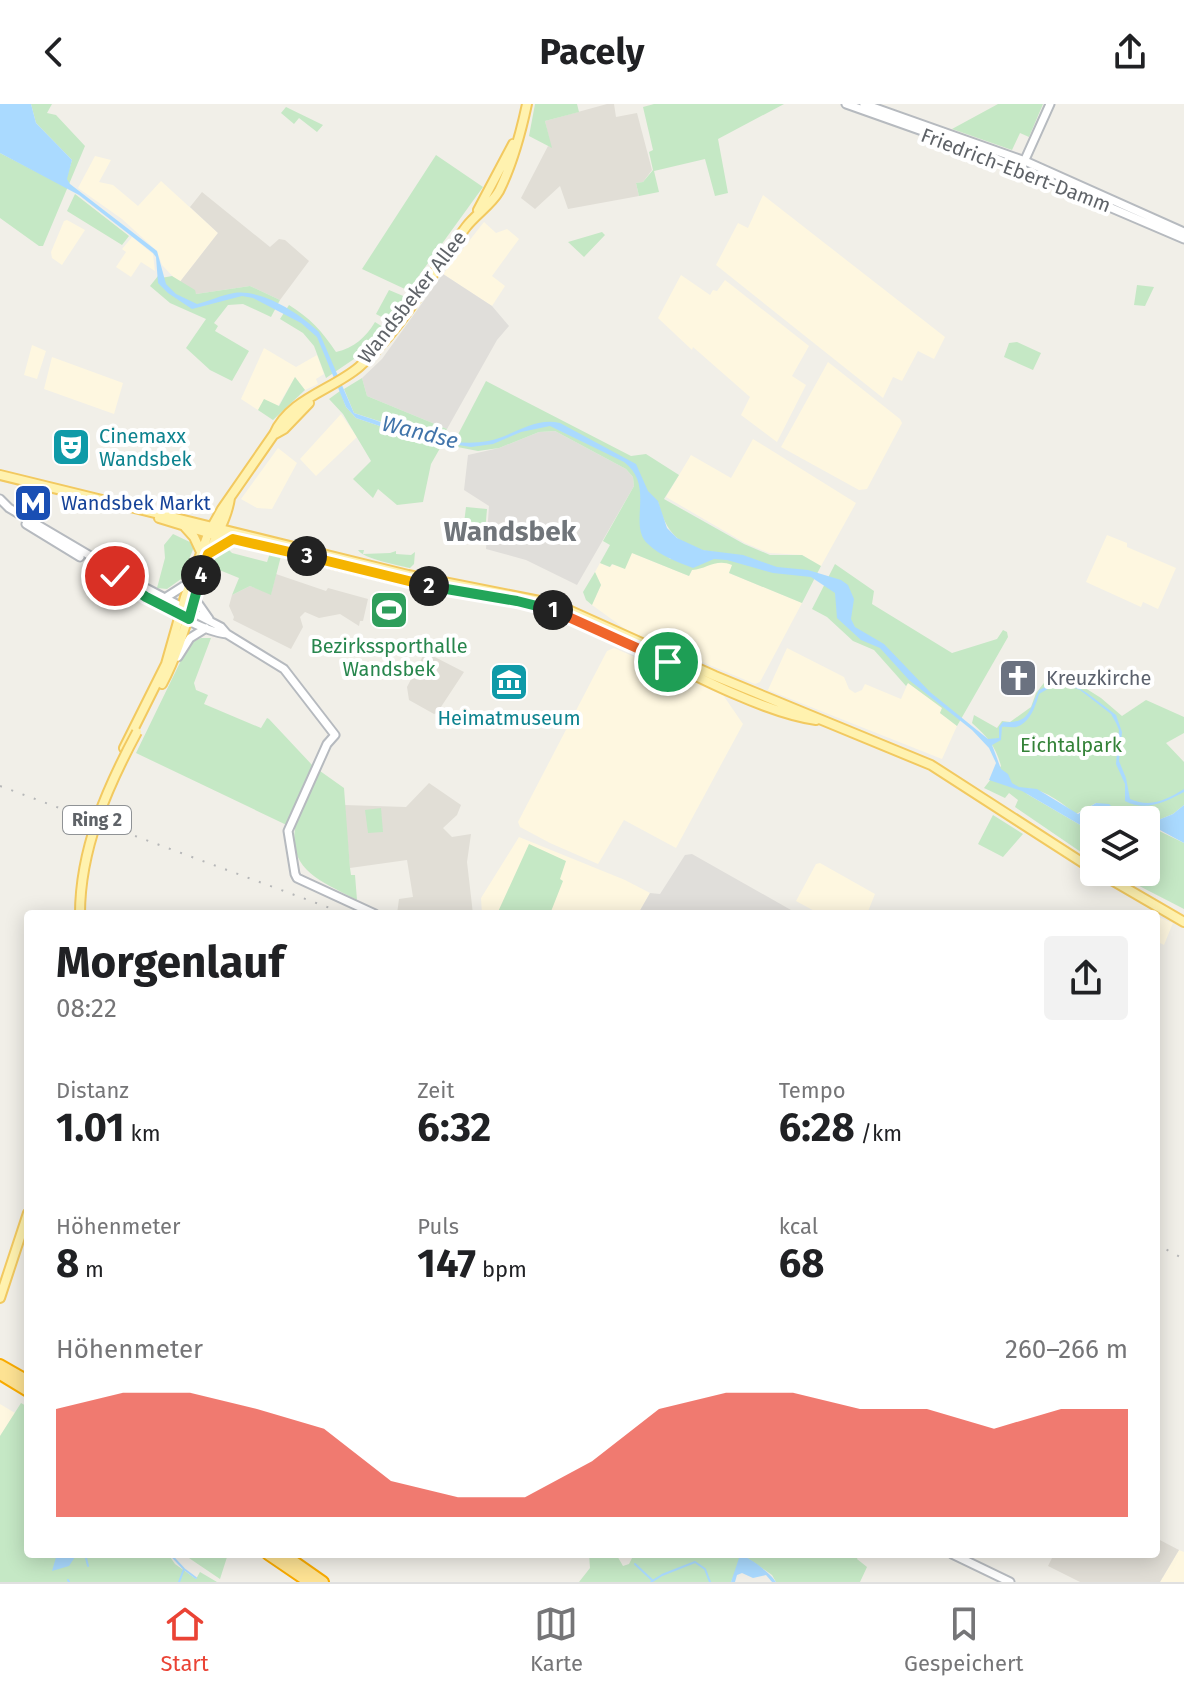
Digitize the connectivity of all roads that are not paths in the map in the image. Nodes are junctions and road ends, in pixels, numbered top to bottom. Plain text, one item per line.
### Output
1 (525, 104) edge
2 (846, 104) edge
3 (864, 104) edge
4 (1050, 104) edge
5 (519, 132) junction
6 (1023, 164) junction
7 (477, 213) junction
8 (1184, 232) edge
9 (1184, 239) edge
10 (1, 479) edge
11 (0, 499) edge
12 (0, 508) edge
13 (146, 512) junction
14 (185, 526) junction
15 (39, 530) junction
16 (214, 531) junction
17 (233, 539) junction
18 (204, 553) junction
19 (349, 564) junction
20 (190, 582) junction
21 (165, 598) junction
22 (195, 599) junction
23 (186, 613) junction
24 (208, 624) junction
25 (172, 665) junction
26 (825, 721) junction
27 (135, 730) junction
28 (1080, 861) edge
29 (294, 867) junction
30 (308, 883) junction
31 (1122, 886) edge
32 (1152, 903) junction
33 (78, 910) edge
34 (366, 910) edge
35 (1184, 916) edge
36 (1184, 922) edge
37 (24, 1225) edge
38 (0, 1298) edge
39 (0, 1365) edge
40 (0, 1374) edge
41 (24, 1379) edge
42 (24, 1389) edge
43 (274, 1558) edge
44 (289, 1558) edge
45 (960, 1558) edge
46 (309, 1582) edge
47 (323, 1582) edge
48 (1010, 1582) edge

1 - 5 main road, Ring 2
2 - 6 main road, Friedrich-Ebert-Damm
3 - 6 main road, Friedrich-Ebert-Damm
4 - 6 main road
5 - 7 main road, Ring 2
5 - 7 main road, Wandsbeker Allee / Ring 2
6 - 8 main road, Friedrich-Ebert-Damm
6 - 9 main road, Friedrich-Ebert-Damm
7 - 16 main road, Wandsbeker Allee / Ring 2
10 - 13 main road
11 - 15 main road
12 - 15 main road
13 - 14 main road
13 - 16 main road
14 - 16 main road
14 - 18 main road
15 - 21 main road
15 - 23 main road
16 - 17 main road
16 - 18 main road, Ring 2
16 - 19 main road
17 - 18 main road
17 - 19 main road
18 - 20 main road, Ring 2
18 - 22 main road, Ring 2
19 - 26 main road
19 - 26 main road
20 - 21 main road
20 - 23 main road, Ring 2
21 - 23 main road
22 - 23 main road, Ring 2
22 - 24 main road
23 - 24 main road
23 - 25 main road, Ring 2
23 - 27 main road, Ring 2
24 - 25 main road
24 - 29 main road
25 - 27 main road, Ring 2
26 - 28 main road
27 - 33 main road, Ring 2, bridge
29 - 30 main road
29 - 30 main road
30 - 34 main road
31 - 32 main road
32 - 35 main road
32 - 36 main road
37 - 38 main road
39 - 41 highway
40 - 42 highway
43 - 46 highway
44 - 47 highway
45 - 48 main road

